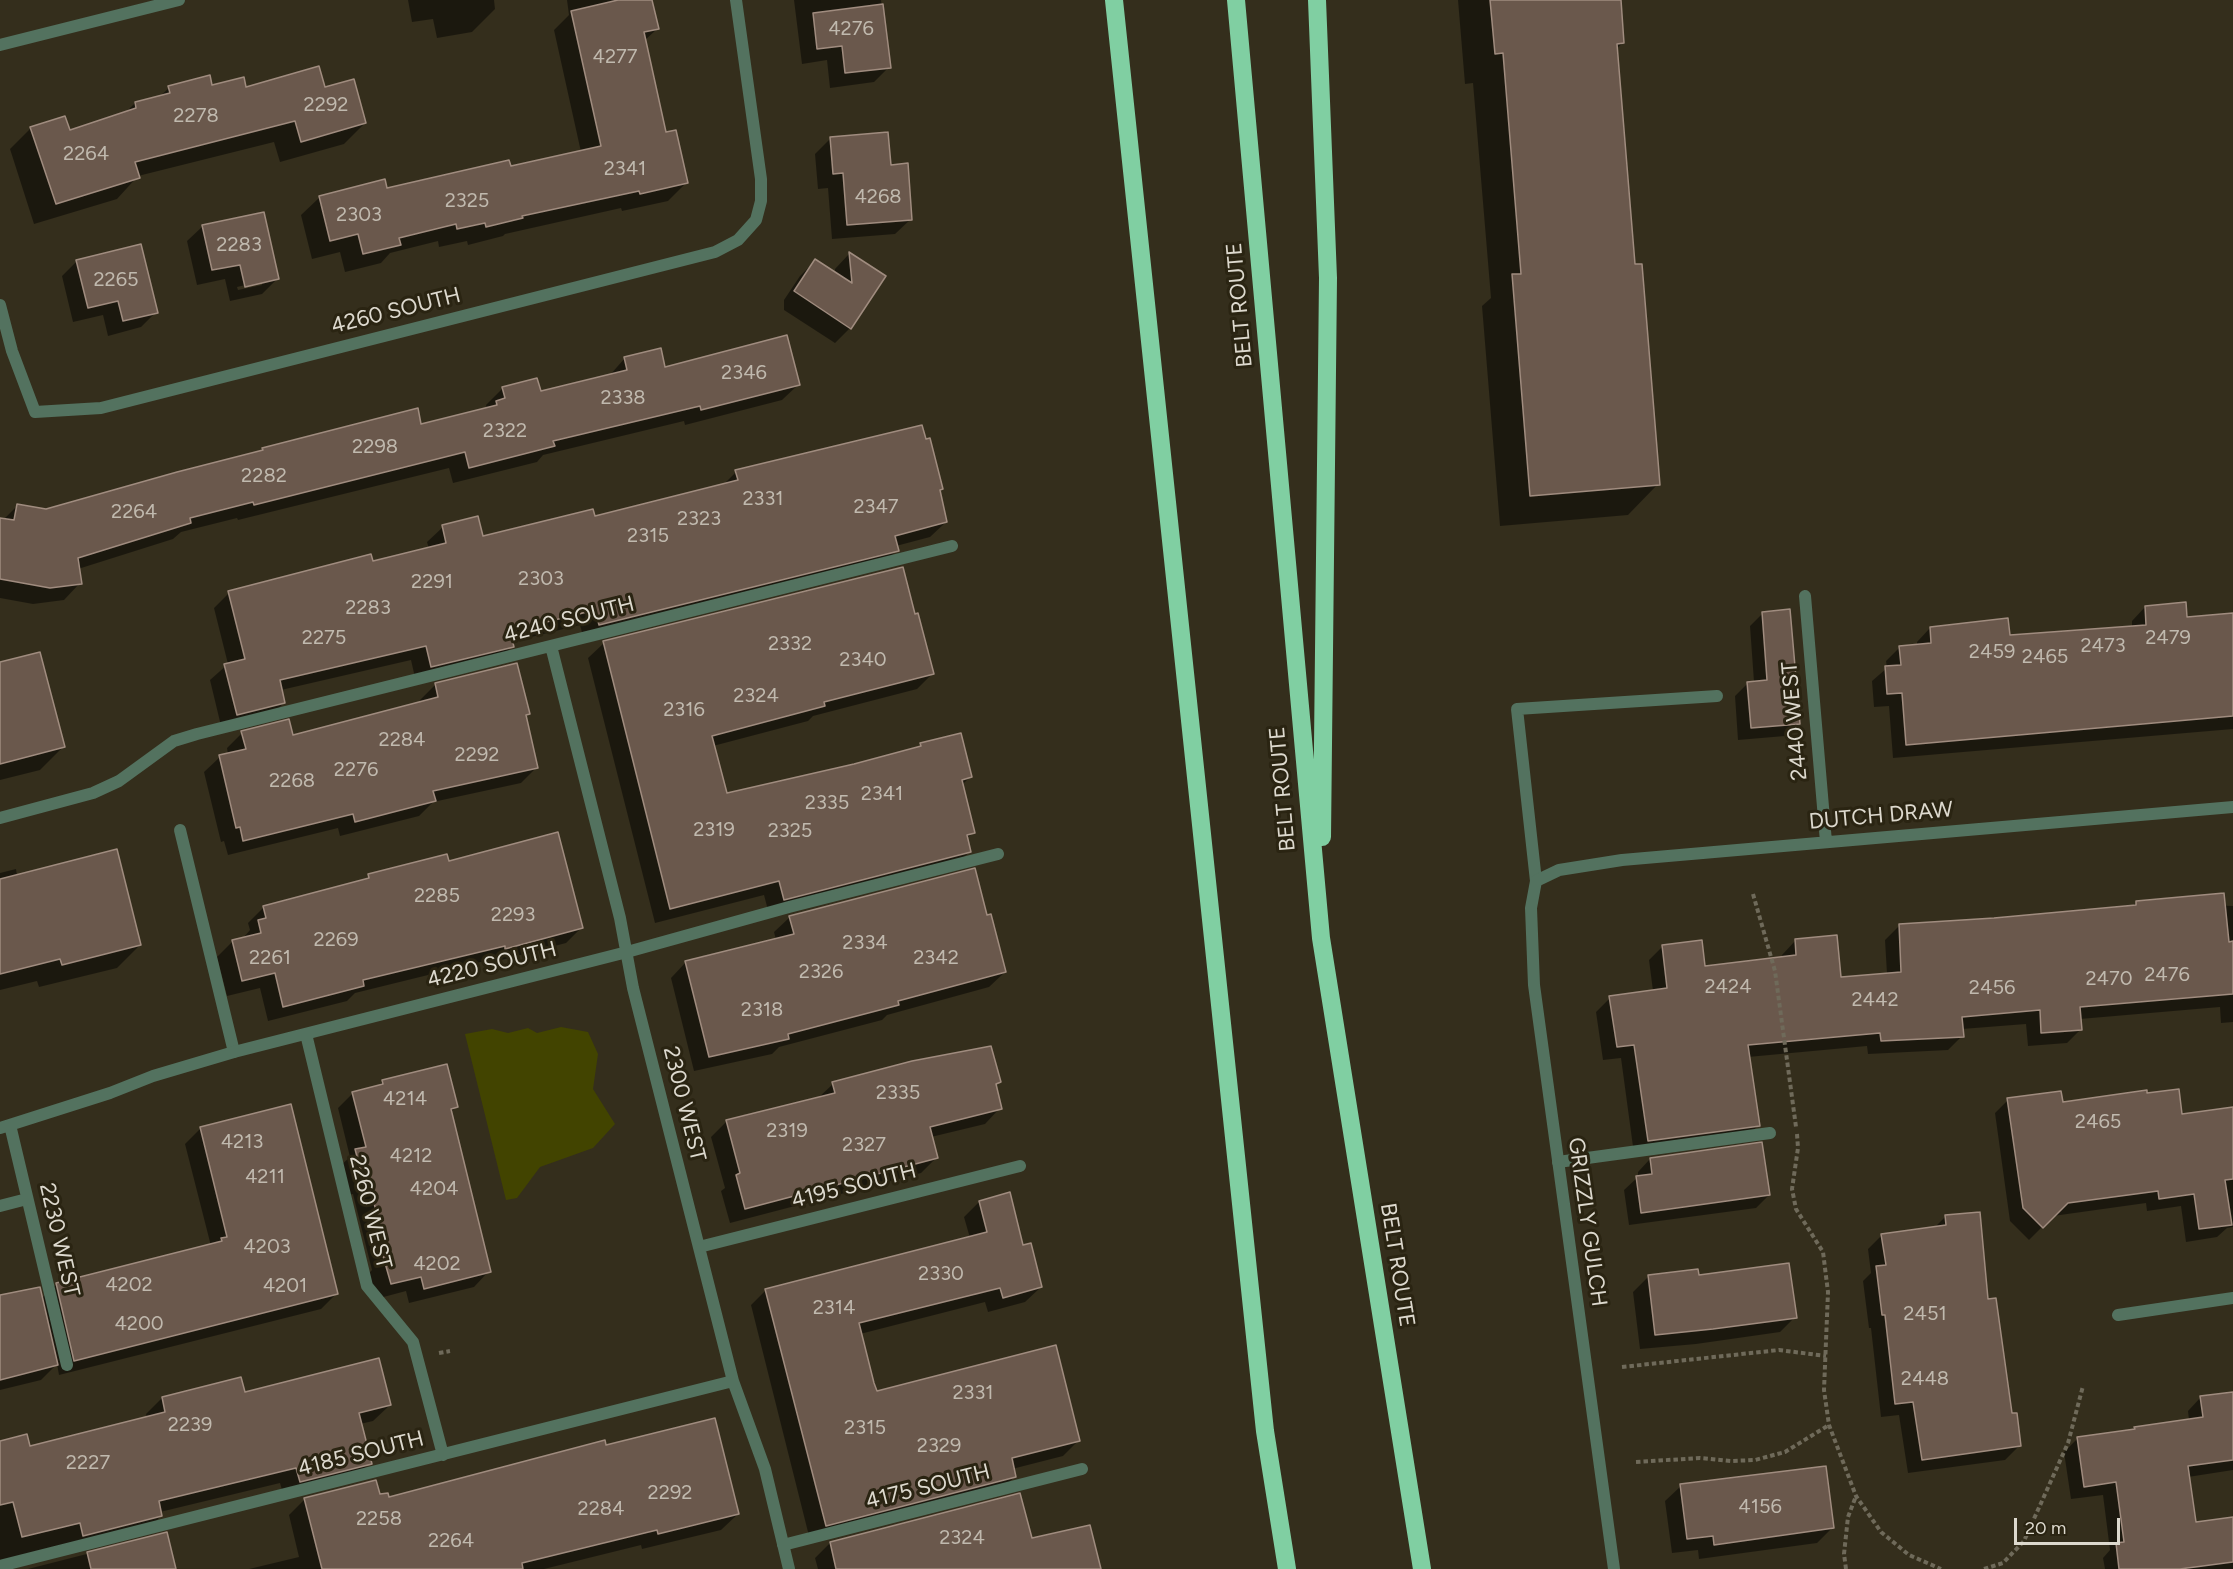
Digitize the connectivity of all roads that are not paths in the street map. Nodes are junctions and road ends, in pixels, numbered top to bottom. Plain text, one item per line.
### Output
1 (179, 0) edge
2 (736, 0) edge
3 (1114, 0) edge
4 (1236, 0) edge
5 (1317, 0) edge
6 (0, 45) edge
7 (0, 305) edge
8 (952, 546) dead end
9 (1805, 596) dead end
10 (551, 646) junction
11 (1717, 696) dead end
12 (2233, 807) edge
13 (0, 818) edge
14 (180, 830) dead end
15 (1826, 842) junction
16 (998, 854) dead end
17 (1536, 881) junction
18 (1321, 938) junction
19 (627, 952) junction
20 (306, 1034) junction
21 (234, 1052) junction
22 (5, 1126) edge
23 (1770, 1132) dead end
24 (1558, 1162) junction
25 (1020, 1166) dead end
26 (27, 1199) junction
27 (0, 1206) edge
28 (699, 1247) junction
29 (2233, 1298) edge
30 (2118, 1315) dead end
31 (67, 1365) dead end
32 (733, 1381) junction
33 (443, 1455) junction
34 (1082, 1469) dead end
35 (783, 1545) junction
36 (0, 1566) edge
37 (789, 1569) edge
38 (1287, 1569) edge
39 (1422, 1569) edge
40 (1614, 1569) edge

1 - 6 street
2 - 7 street, 4260 SOUTH
3 - 38 highway
4 - 18 highway, BELT ROUTE
5 - 18 highway
8 - 10 street, 4240 SOUTH
9 - 15 street, 2440 WEST
10 - 13 street, 4240 SOUTH
10 - 19 street, 2300 WEST
11 - 17 street, GRIZZLY GULCH
12 - 15 street, DUTCH DRAW
14 - 21 street
15 - 17 street, DUTCH DRAW
16 - 19 street, 4220 SOUTH
17 - 24 street, GRIZZLY GULCH
18 - 39 highway, BELT ROUTE
19 - 20 street, 4220 SOUTH
19 - 28 street, 2300 WEST
20 - 21 street, 4220 SOUTH
20 - 33 street, 2260 WEST
21 - 22 street, 4220 SOUTH
22 - 26 street, 2230 WEST
23 - 24 street
24 - 40 street, GRIZZLY GULCH
25 - 28 street, 4195 SOUTH
26 - 27 street
26 - 31 street, 2230 WEST
28 - 32 street, 2300 WEST
29 - 30 street
32 - 33 street, 4185 SOUTH
32 - 35 street, 2300 WEST
33 - 36 street, 4185 SOUTH
34 - 35 street, 4175 SOUTH
35 - 37 street, 2300 WEST

